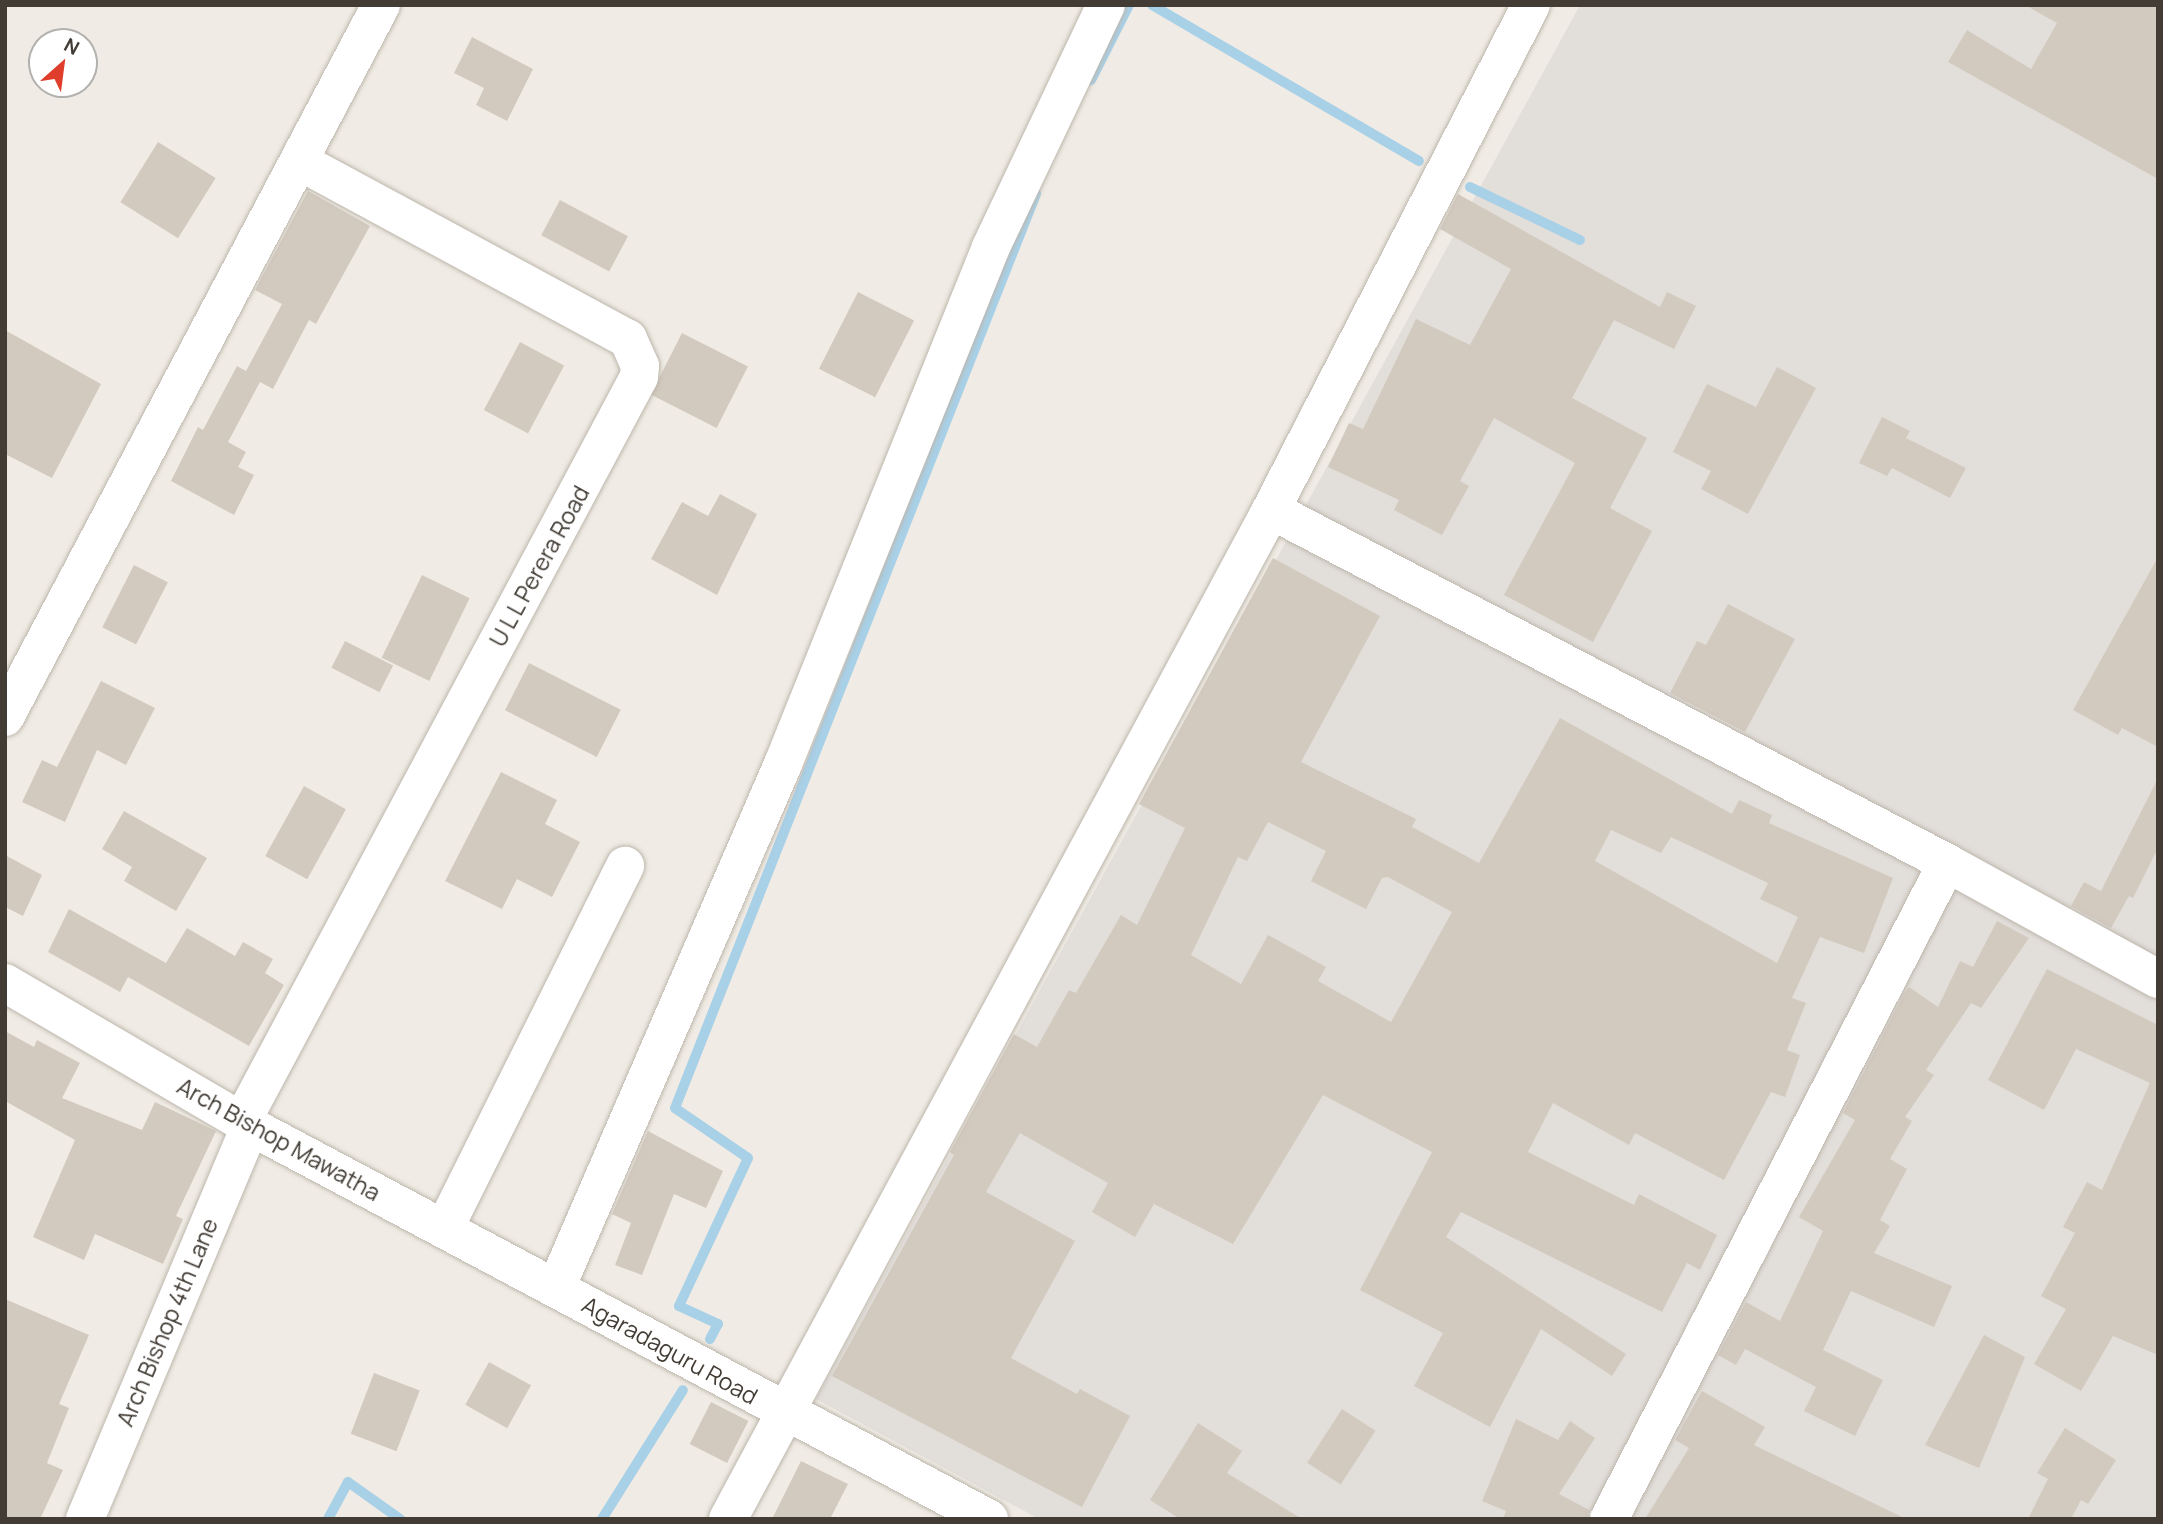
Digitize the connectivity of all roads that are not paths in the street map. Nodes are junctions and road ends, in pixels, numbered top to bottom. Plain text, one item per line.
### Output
1 (381, 5) edge
2 (1106, 5) edge
3 (1531, 5) edge
4 (299, 161) junction
5 (1271, 510) junction
6 (5, 717) edge
7 (1947, 863) junction
8 (625, 866) dead end
9 (2158, 979) edge
10 (5, 983) edge
11 (246, 1123) junction
12 (444, 1229) junction
13 (556, 1288) junction
14 (783, 1413) junction
15 (85, 1519) edge
16 (728, 1519) edge
17 (989, 1519) edge
18 (1609, 1519) edge

1 - 4 street
2 - 13 street
3 - 5 street
4 - 6 street
4 - 11 street, U L L Perera Road
5 - 7 street
5 - 14 street
7 - 9 street
7 - 18 street
8 - 12 street
10 - 11 street, Arch Bishop Mawatha
11 - 12 street, Arch Bishop Mawatha
11 - 15 street, Arch Bishop 4th Lane
12 - 13 street, Arch Bishop Mawatha
13 - 14 street, Agaradaguru Road
14 - 16 street
14 - 17 street, Agaradaguru Road

